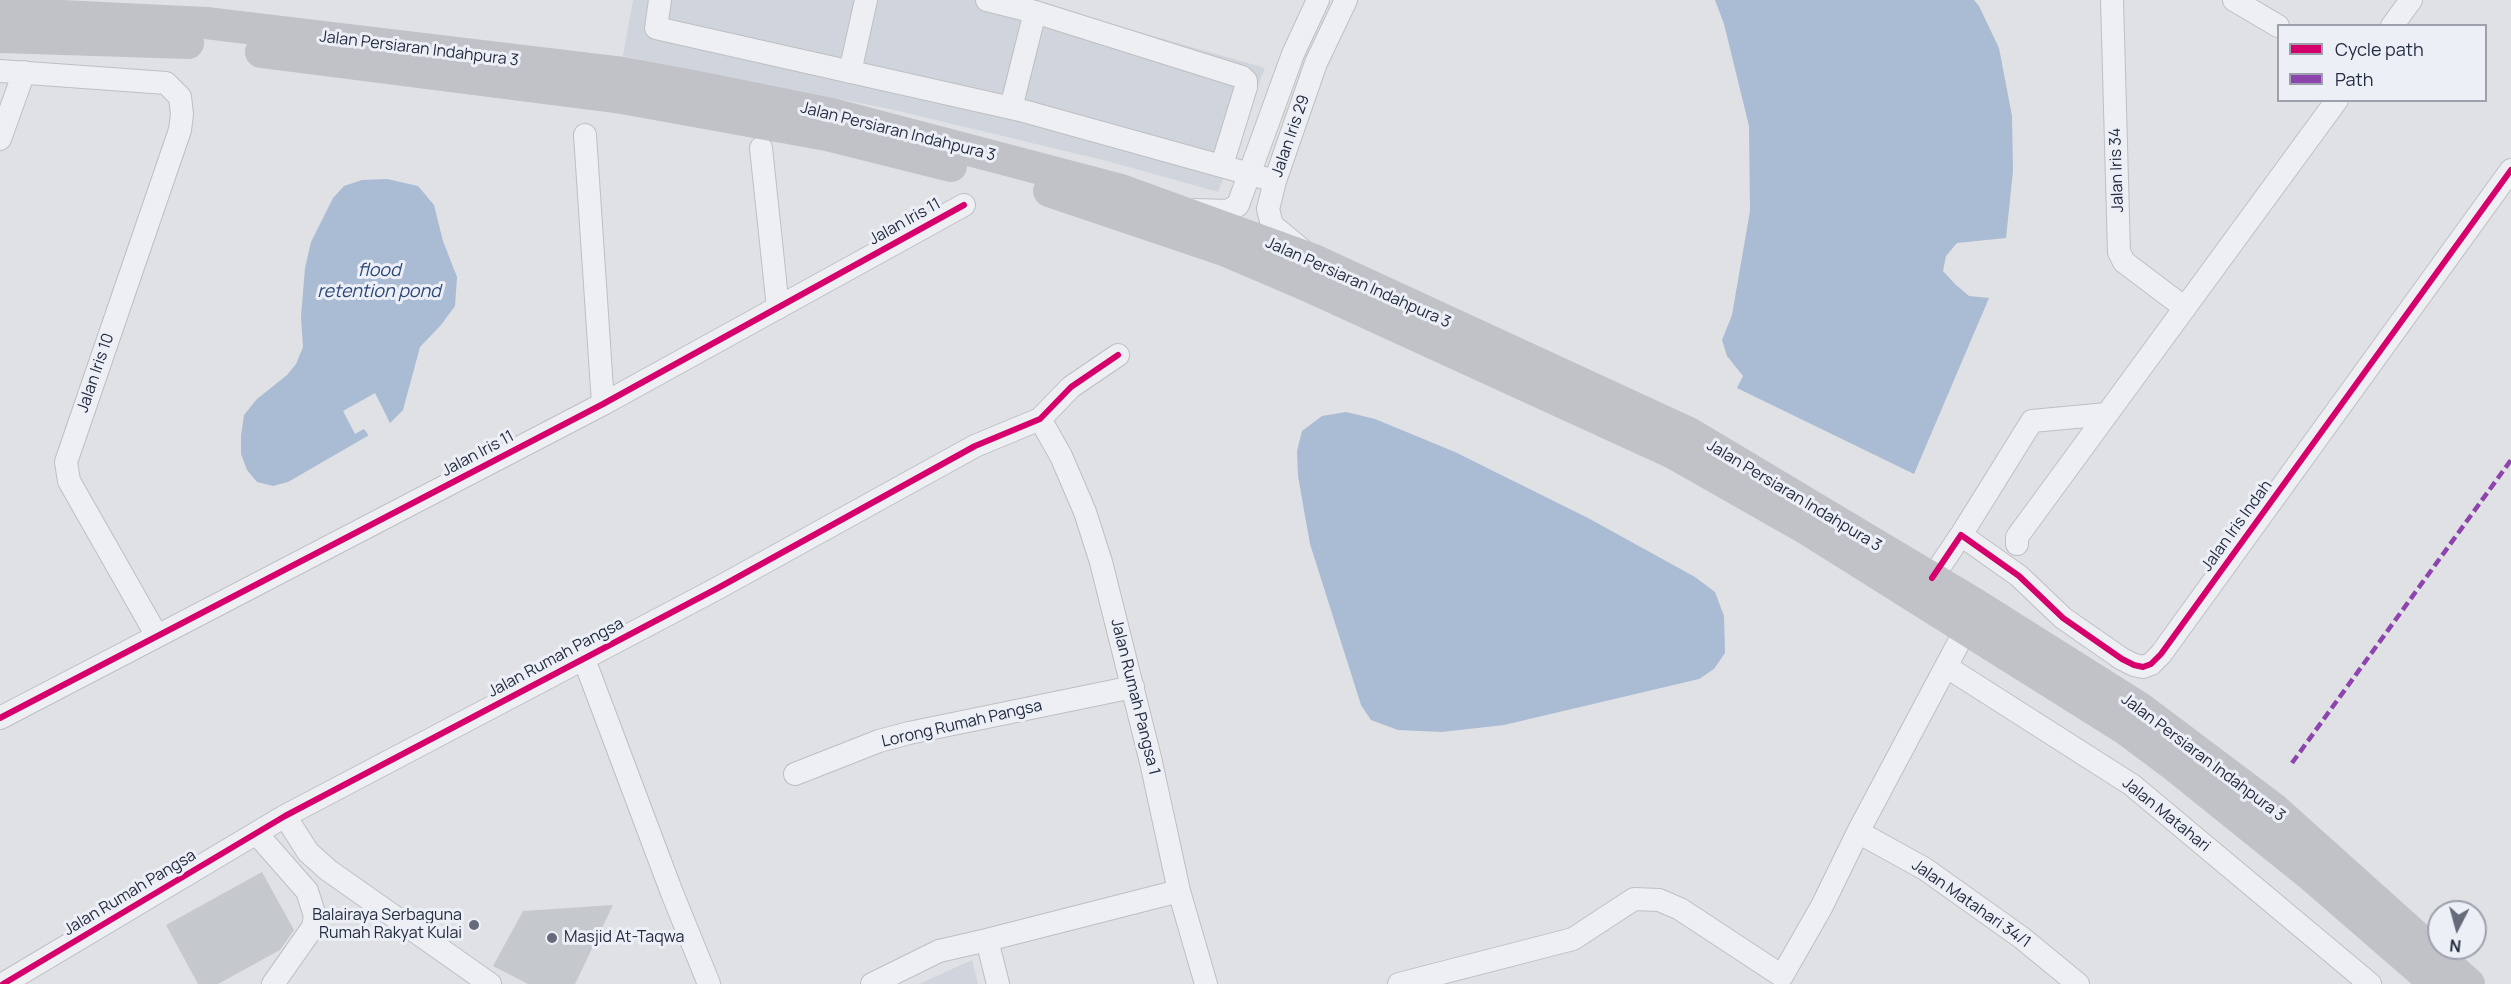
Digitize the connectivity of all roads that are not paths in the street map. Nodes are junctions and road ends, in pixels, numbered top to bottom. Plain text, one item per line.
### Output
1 (660, 0) edge
2 (866, 0) edge
3 (987, 0) edge
4 (1318, 0) edge
5 (1346, 0) edge
6 (2112, 0) edge
7 (2234, 0) edge
8 (2410, 0) edge
9 (1035, 12) junction
10 (0, 13) edge
11 (194, 22) edge
12 (2393, 24) edge
13 (2277, 25) edge
14 (0, 38) edge
15 (0, 71) edge
16 (24, 72) junction
17 (850, 72) junction
18 (2336, 102) edge
19 (1011, 108) junction
20 (585, 135) dead end
21 (0, 140) edge
22 (761, 148) dead end
23 (1222, 165) junction
24 (2511, 170) edge
25 (1250, 174) junction
26 (1275, 181) junction
27 (964, 205) dead end
28 (1181, 210) junction
29 (1314, 260) junction
30 (778, 308) junction
31 (2185, 308) junction
32 (1118, 355) dead end
33 (603, 404) junction
34 (2107, 414) junction
35 (1040, 419) junction
36 (1961, 535) junction
37 (2017, 544) dead end
38 (1932, 578) junction
39 (1966, 629) junction
40 (157, 636) junction
41 (584, 659) junction
42 (1947, 667) junction
43 (1133, 687) junction
44 (1, 714) edge
45 (795, 774) dead end
46 (285, 816) junction
47 (1858, 832) junction
48 (257, 834) junction
49 (1179, 891) junction
50 (987, 940) junction
51 (1783, 981) edge
52 (3, 984) edge
53 (273, 984) edge
54 (490, 984) edge
55 (709, 984) edge
56 (872, 984) edge
57 (998, 984) edge
58 (1206, 984) edge
59 (1399, 984) edge
60 (2078, 984) edge
61 (2370, 984) edge
62 (2436, 984) edge
63 (2469, 984) edge

1 - 17 street
2 - 17 street
3 - 9 street
4 - 25 street, Jalan Iris 29
5 - 26 street, Jalan Iris 29
6 - 31 street, Jalan Iris 34
7 - 13 street
8 - 12 street
9 - 19 street
9 - 23 street
10 - 11 main road, Jalan Persiaran Indahpura 3
11 - 14 main road, Jalan Persiaran Indahpura 3
11 - 28 main road, Jalan Persiaran Indahpura 3
11 - 39 main road, Jalan Persiaran Indahpura 3
15 - 16 street
16 - 21 street
16 - 40 street, Jalan Iris 10
17 - 19 street
18 - 31 street
19 - 23 street
20 - 33 street
22 - 30 street
23 - 25 street
24 - 36 street, Jalan Iris Indah
25 - 26 street
25 - 28 street, Jalan Iris 29
26 - 29 street, Jalan Iris 29
27 - 30 street, Jalan Iris 11
28 - 29 main road, Jalan Persiaran Indahpura 3
29 - 38 main road, Jalan Persiaran Indahpura 3
30 - 33 street, Jalan Iris 11
31 - 34 street
32 - 35 street, Jalan Rumah Pangsa
33 - 40 street, Jalan Iris 11
34 - 36 street
34 - 37 street
35 - 41 street, Jalan Rumah Pangsa
35 - 43 street, Jalan Rumah Pangsa 1
36 - 38 street
38 - 63 main road, Jalan Persiaran Indahpura 3
39 - 42 street
39 - 62 main road, Jalan Persiaran Indahpura 3
40 - 44 street, Jalan Iris 11
41 - 46 street, Jalan Rumah Pangsa
41 - 55 street
42 - 47 street
42 - 61 street, Jalan Matahari
43 - 45 street, Lorong Rumah Pangsa
43 - 49 street, Jalan Rumah Pangsa 1
46 - 48 street, Jalan Rumah Pangsa
46 - 54 street
47 - 51 street
47 - 60 street, Jalan Matahari 34/1
48 - 52 street, Jalan Rumah Pangsa
48 - 53 street
49 - 50 street
49 - 58 street, Jalan Rumah Pangsa 1
50 - 56 street
50 - 57 street
51 - 59 street

